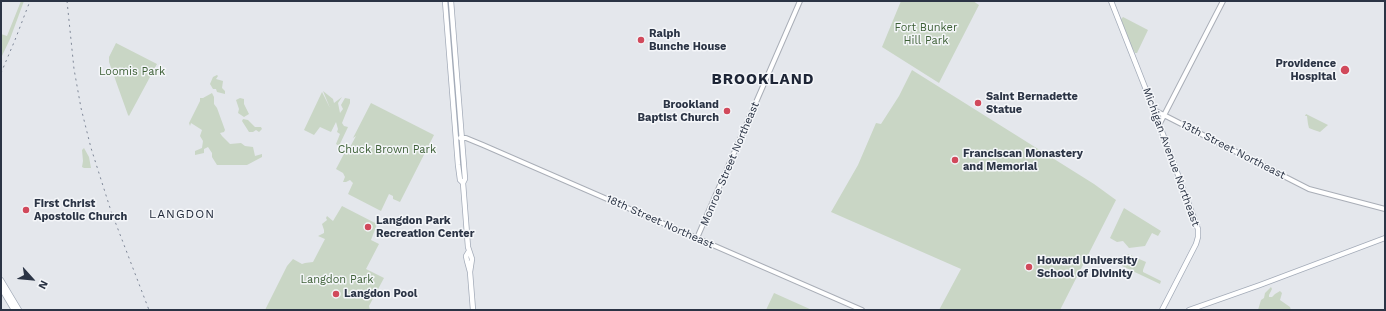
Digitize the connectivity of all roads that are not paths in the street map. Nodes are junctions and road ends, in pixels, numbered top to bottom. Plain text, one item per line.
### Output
1 (445, 1) edge
2 (451, 1) edge
3 (800, 1) edge
4 (1111, 1) edge
5 (1223, 1) edge
6 (1154, 110) junction
7 (1164, 115) junction
8 (1159, 125) junction
9 (459, 138) junction
10 (1385, 209) edge
11 (697, 238) junction
12 (1385, 238) edge
13 (1, 280) edge
14 (1, 288) edge
15 (14, 307) edge
16 (19, 310) edge
17 (473, 310) edge
18 (862, 310) edge
19 (1162, 310) edge
20 (1189, 310) edge

1 - 9 main road
2 - 9 main road
3 - 11 main road, Monroe Street Northeast
4 - 6 main road, Michigan Avenue Northeast
5 - 7 main road
6 - 7 main road, 13th Street Northeast
6 - 8 main road, Michigan Avenue Northeast
7 - 8 main road
7 - 10 main road, 13th Street Northeast
8 - 19 main road, Michigan Avenue Northeast
9 - 11 main road, 18th Street Northeast
9 - 17 main road
11 - 18 main road, 18th Street Northeast
12 - 20 main road
13 - 15 main road
14 - 15 main road
15 - 16 main road

